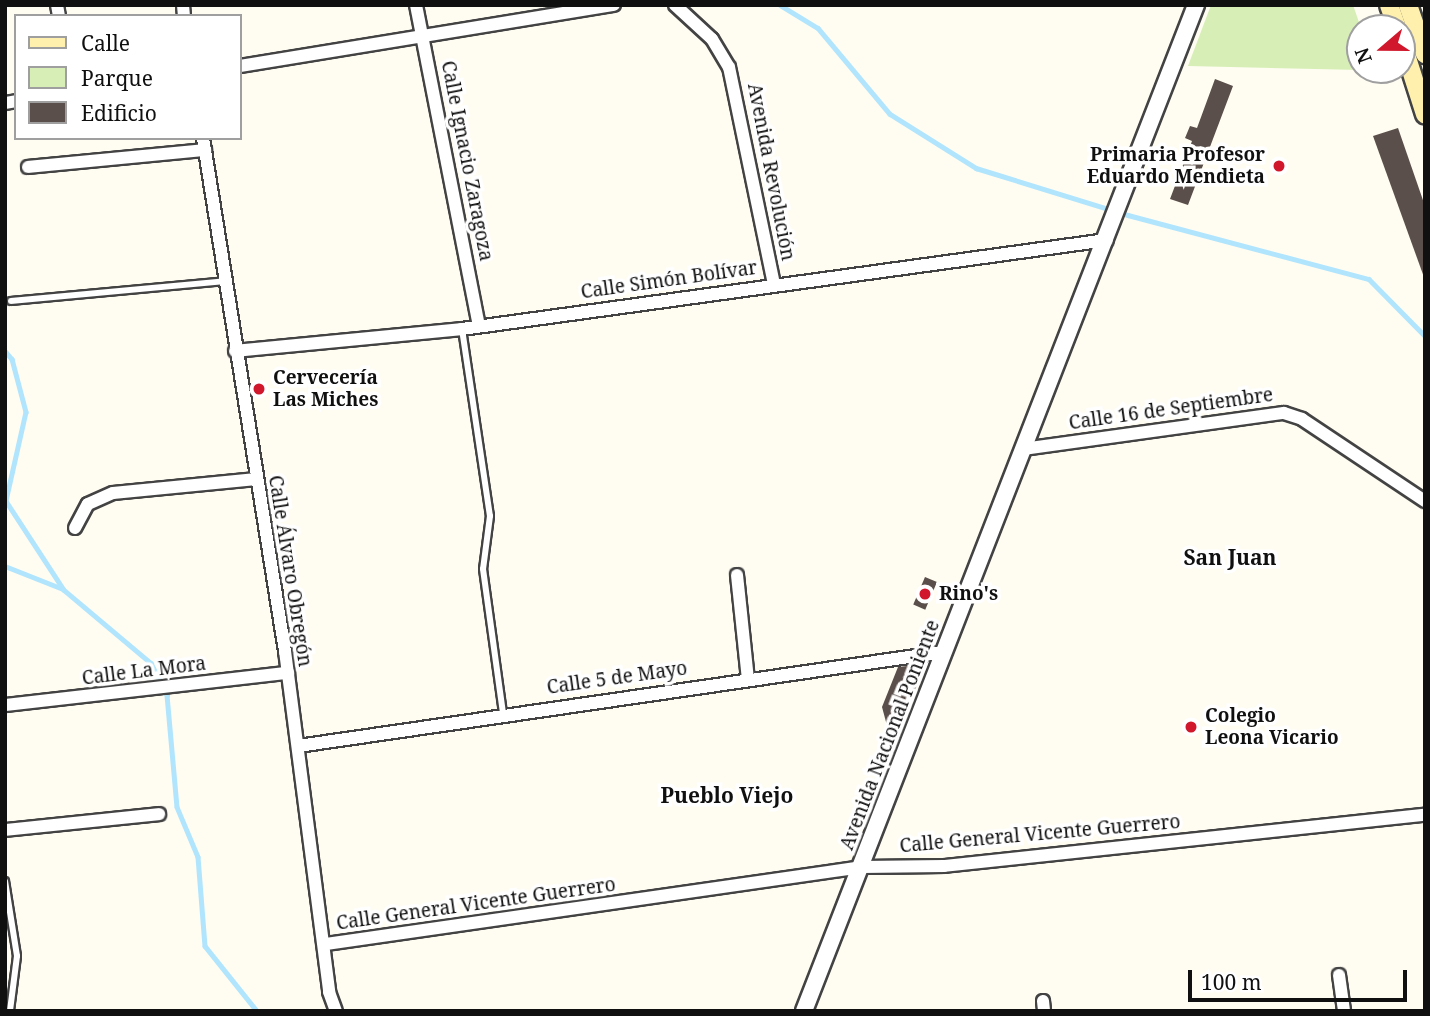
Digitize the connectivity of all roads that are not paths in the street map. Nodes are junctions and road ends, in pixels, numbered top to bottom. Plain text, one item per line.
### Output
1 (416, 5) edge
2 (614, 5) edge
3 (675, 5) edge
4 (1196, 5) edge
5 (1408, 5) edge
6 (422, 38) junction
7 (1425, 54) edge
8 (242, 66) edge
9 (1415, 84) edge
10 (1425, 114) edge
11 (204, 144) edge
12 (28, 167) dead end
13 (1107, 240) junction
14 (227, 281) junction
15 (774, 284) junction
16 (11, 301) dead end
17 (479, 325) junction
18 (462, 329) junction
19 (235, 351) junction
20 (1023, 449) junction
21 (256, 479) junction
22 (1425, 500) edge
23 (75, 528) dead end
24 (737, 575) dead end
25 (943, 652) junction
26 (288, 673) junction
27 (748, 679) junction
28 (5, 705) edge
29 (503, 714) junction
30 (298, 746) junction
31 (159, 814) dead end
32 (1425, 815) edge
33 (5, 830) edge
34 (862, 867) junction
35 (5, 881) edge
36 (326, 944) junction
37 (1339, 975) dead end
38 (10, 1011) edge
39 (336, 1011) edge
40 (804, 1011) edge
41 (1344, 1011) edge

1 - 6 street, Calle Ignacio Zaragoza
2 - 6 street
3 - 15 street, Avenida Revolución
4 - 13 street, Avenida Nacional Poniente
5 - 7 main road
6 - 8 street
6 - 17 street, Calle Ignacio Zaragoza
9 - 10 main road
11 - 12 street
11 - 14 street, Calle Álvaro Obregón
13 - 15 street, Calle Simón Bolívar
13 - 20 street, Avenida Nacional Poniente
14 - 16 lane
14 - 19 street, Calle Álvaro Obregón
15 - 17 street, Calle Simón Bolívar
17 - 18 street, Calle Simón Bolívar
18 - 19 street, Calle Simón Bolívar
18 - 29 lane
19 - 21 street, Calle Álvaro Obregón
20 - 22 street, Calle 16 de Septiembre
20 - 25 street, Avenida Nacional Poniente
21 - 23 street
21 - 26 street, Calle Álvaro Obregón
24 - 27 street
25 - 27 street, Calle 5 de Mayo
25 - 34 street, Avenida Nacional Poniente
26 - 28 street, Calle La Mora
26 - 30 street, Calle Álvaro Obregón
27 - 29 street, Calle 5 de Mayo
29 - 30 street, Calle 5 de Mayo
30 - 36 street, Calle Álvaro Obregón
31 - 33 street
32 - 34 street, Calle General Vicente Guerrero
34 - 36 street, Calle General Vicente Guerrero
34 - 40 street, Avenida Nacional Poniente
35 - 38 lane
36 - 39 street, Calle Álvaro Obregón
37 - 41 street

